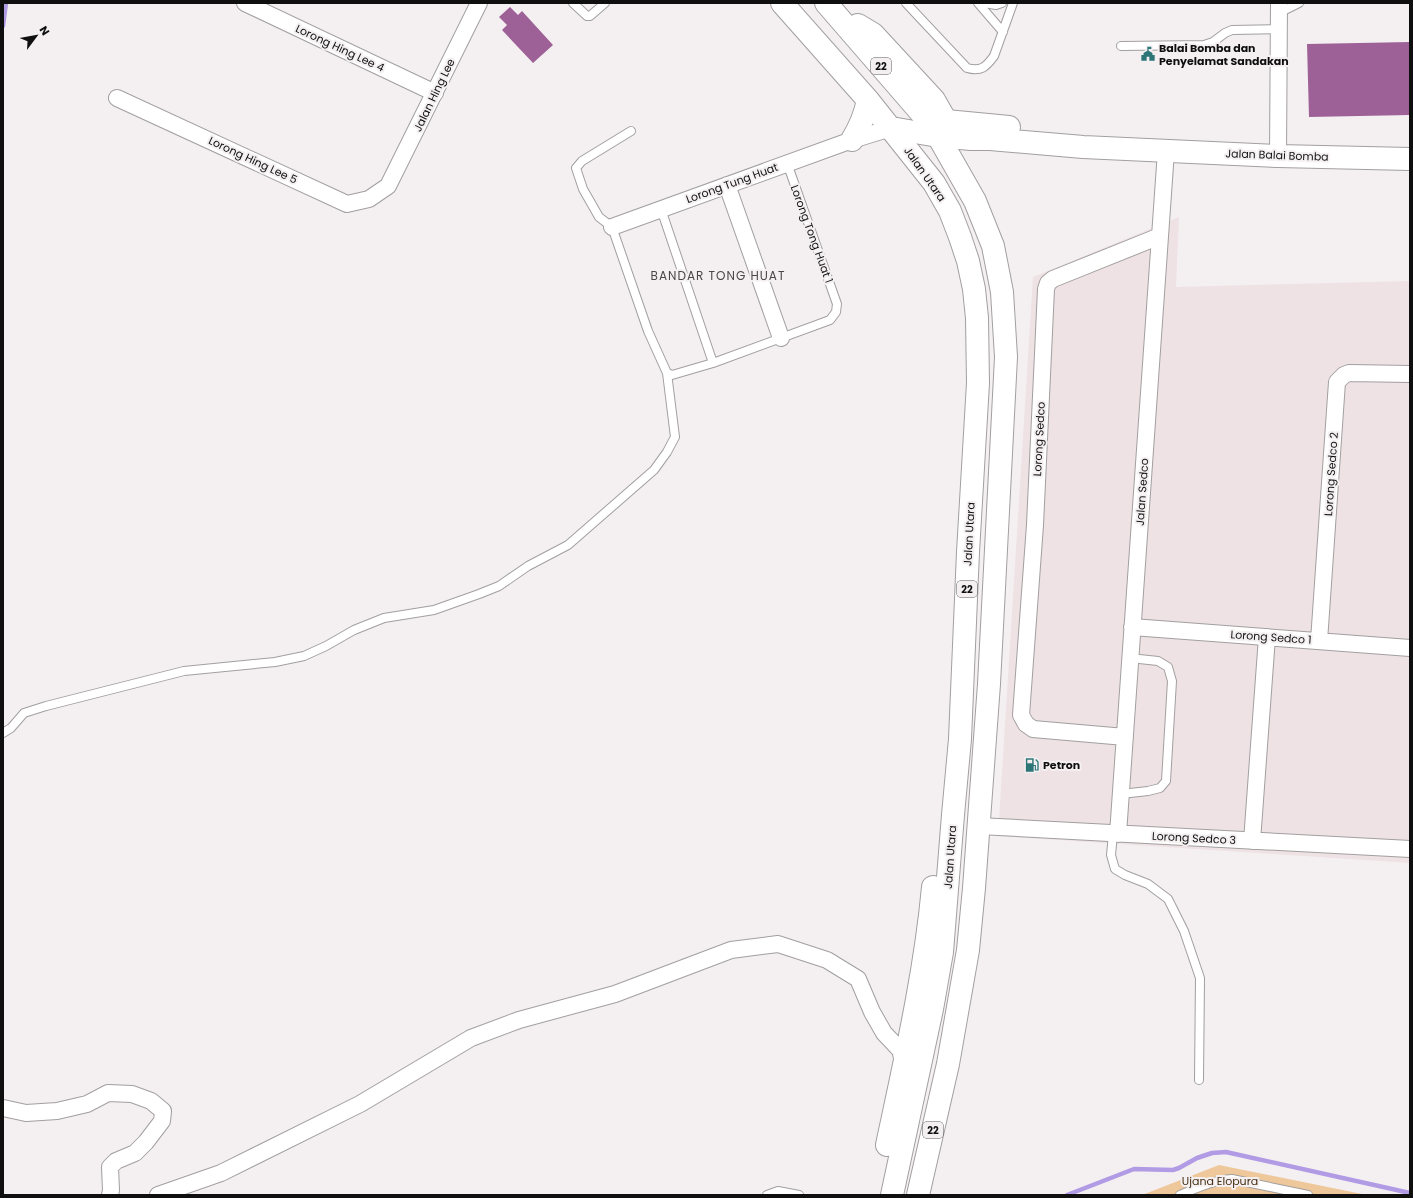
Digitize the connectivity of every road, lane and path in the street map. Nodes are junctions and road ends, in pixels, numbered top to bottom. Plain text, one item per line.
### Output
1 (245, 3) edge
2 (479, 3) edge
3 (573, 3) edge
4 (605, 3) edge
5 (782, 3) edge
6 (906, 3) edge
7 (978, 3) edge
8 (984, 3) edge
9 (1002, 3) edge
10 (1014, 3) edge
11 (1299, 3) edge
12 (832, 7) edge
13 (1279, 15) edge
14 (1003, 32) junction
15 (1121, 46) dead end
16 (435, 93) junction
17 (117, 98) dead end
18 (868, 100) junction
19 (892, 128) junction
20 (940, 129) junction
21 (631, 131) dead end
22 (852, 140) junction
23 (1166, 151) junction
24 (1278, 156) junction
25 (1410, 159) edge
26 (787, 163) junction
27 (727, 185) junction
28 (388, 186) joint
29 (661, 209) junction
30 (612, 227) junction
31 (1160, 236) junction
32 (781, 338) junction
33 (713, 363) junction
34 (667, 373) junction
35 (1410, 374) edge
36 (1132, 627) junction
37 (1267, 637) junction
38 (1320, 641) junction
39 (1410, 648) edge
40 (1130, 658) junction
41 (3, 733) edge
42 (1125, 737) junction
43 (1121, 794) junction
44 (979, 826) junction
45 (1115, 834) junction
46 (1252, 841) junction
47 (1410, 850) edge
48 (974, 888) junction
49 (912, 1068) junction
50 (1199, 1080) dead end
51 (3, 1108) edge
52 (110, 1195) edge
53 (158, 1195) edge
54 (767, 1195) edge
55 (799, 1195) edge
56 (877, 1195) edge
57 (892, 1195) edge
58 (918, 1195) edge
59 (1180, 1195) edge
60 (1308, 1195) edge

1 - 16 street, Lorong Hing Lee 4
2 - 16 street, Jalan Hing Lee
3 - 4 lane
5 - 18 main road, Jalan Utara / 22
6 - 14 lane
7 - 14 lane
8 - 9 lane
10 - 14 lane
11 - 13 lane
12 - 20 main road
13 - 15 lane
13 - 24 street
16 - 28 street, Jalan Hing Lee
17 - 28 street, Lorong Hing Lee 5
18 - 19 main road, Jalan Utara / 22
18 - 22 main road
19 - 20 main road, Jalan Balai Bomba
19 - 22 street, Lorong Tung Huat
19 - 49 main road, Jalan Utara / 22
20 - 23 main road, Jalan Balai Bomba
20 - 44 main road, 22
21 - 30 lane
22 - 26 street, Lorong Tung Huat
23 - 24 main road, Jalan Balai Bomba
23 - 31 street, Jalan Sedco
24 - 25 main road, Jalan Balai Bomba
26 - 27 street, Lorong Tung Huat
26 - 32 lane, Lorong Tong Huat 1
27 - 29 street, Lorong Tung Huat
27 - 32 street
29 - 30 street, Lorong Tung Huat
29 - 33 lane
30 - 34 lane
31 - 36 street, Jalan Sedco
31 - 42 street, Lorong Sedco
32 - 33 lane
33 - 34 lane
34 - 41 lane
35 - 38 street, Lorong Sedco 2
36 - 37 street, Lorong Sedco 1
36 - 40 street, Jalan Sedco
37 - 38 street, Lorong Sedco 1
37 - 46 street
38 - 39 street, Lorong Sedco 1
40 - 42 street, Jalan Sedco
40 - 43 lane
42 - 43 street, Jalan Sedco
43 - 45 street, Jalan Sedco
44 - 45 street, Lorong Sedco 3
44 - 48 main road, 22
45 - 46 street, Lorong Sedco 3
45 - 50 lane
46 - 47 street, Lorong Sedco 3
48 - 49 main road
48 - 58 main road, 22
49 - 53 street
49 - 56 main road
49 - 57 main road, Jalan Utara / 22
51 - 52 street
54 - 55 lane
59 - 60 lane

